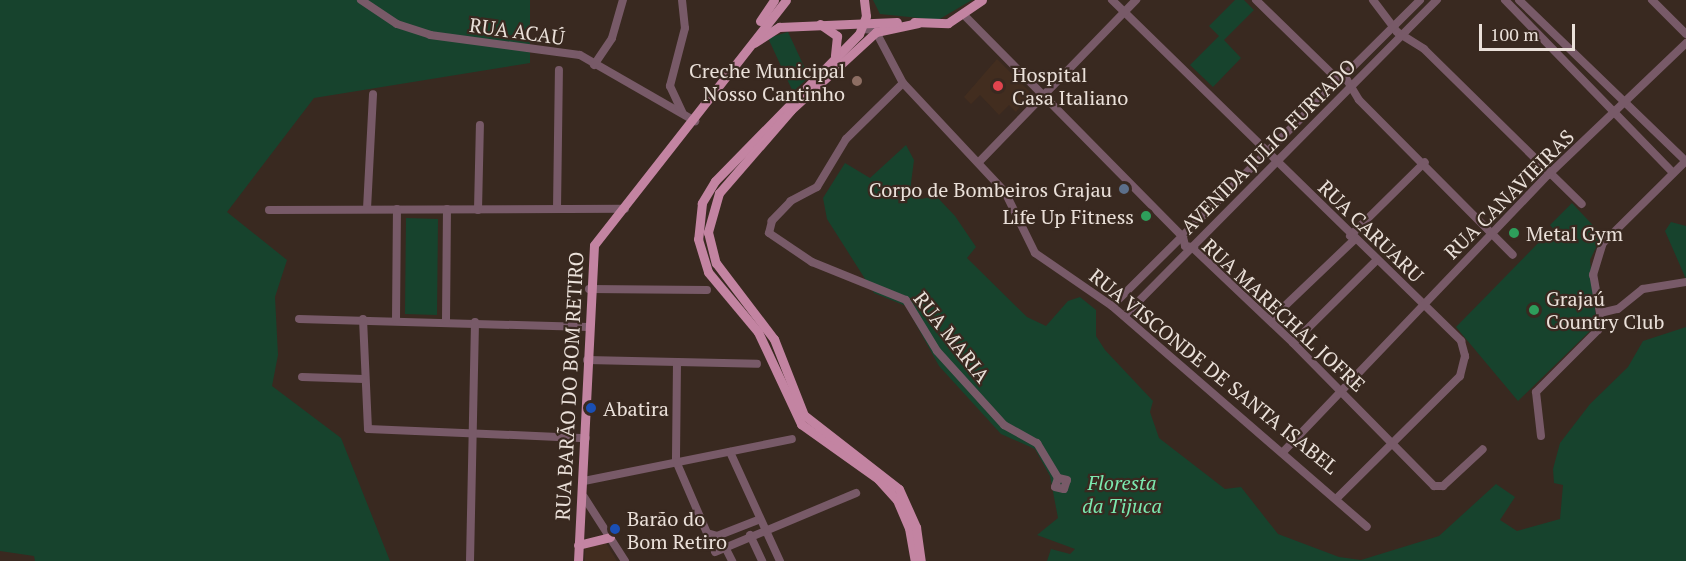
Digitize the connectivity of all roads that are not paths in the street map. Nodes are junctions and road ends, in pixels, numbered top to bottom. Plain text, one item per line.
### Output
1 (361, 0) edge
2 (623, 0) edge
3 (682, 0) edge
4 (774, 0) edge
5 (786, 0) edge
6 (864, 0) edge
7 (982, 0) edge
8 (1112, 0) edge
9 (1136, 0) edge
10 (1256, 0) edge
11 (1373, 0) edge
12 (1420, 0) edge
13 (1437, 0) edge
14 (1505, 0) edge
15 (1519, 0) edge
16 (1652, 0) edge
17 (1125, 11) junction
18 (963, 14) junction
19 (817, 23) junction
20 (918, 23) junction
21 (1397, 23) junction
22 (864, 24) junction
23 (876, 32) junction
24 (1406, 32) junction
25 (1686, 34) edge
26 (1686, 42) edge
27 (745, 50) junction
28 (830, 61) junction
29 (594, 65) junction
30 (559, 70) dead end
31 (1338, 82) junction
32 (903, 83) junction
33 (1347, 90) junction
34 (373, 94) dead end
35 (1043, 95) junction
36 (1625, 104) junction
37 (1615, 113) junction
38 (696, 121) junction
39 (480, 125) dead end
40 (1267, 154) junction
41 (1686, 161) edge
42 (979, 162) junction
43 (1274, 162) junction
44 (1425, 162) junction
45 (1673, 173) junction
46 (1548, 175) junction
47 (1582, 204) dead end
48 (367, 209) junction
49 (397, 209) junction
50 (447, 209) junction
51 (557, 209) junction
52 (627, 209) junction
53 (269, 210) dead end
54 (478, 210) junction
55 (1493, 232) junction
56 (1184, 236) junction
57 (1352, 238) junction
58 (1194, 245) junction
59 (1513, 255) dead end
60 (1376, 261) junction
61 (1686, 282) edge
62 (590, 289) junction
63 (707, 290) dead end
64 (1423, 304) junction
65 (1112, 306) junction
66 (1600, 313) junction
67 (1124, 316) junction
68 (299, 319) dead end
69 (363, 320) junction
70 (396, 320) junction
71 (1270, 320) junction
72 (446, 321) junction
73 (475, 322) junction
74 (588, 327) junction
75 (1293, 343) junction
76 (587, 360) junction
77 (677, 362) junction
78 (757, 364) dead end
79 (302, 377) dead end
80 (364, 379) junction
81 (1342, 390) junction
82 (474, 434) junction
83 (1541, 436) dead end
84 (586, 438) junction
85 (792, 439) dead end
86 (1392, 443) junction
87 (1483, 449) dead end
88 (1284, 451) junction
89 (730, 452) junction
90 (676, 461) junction
91 (1058, 478) dead end
92 (584, 481) junction
93 (856, 494) dead end
94 (584, 497) junction
95 (1338, 497) junction
96 (758, 520) junction
97 (1367, 527) dead end
98 (762, 531) junction
99 (750, 535) junction
100 (610, 537) junction
101 (578, 545) junction
102 (725, 547) junction
103 (715, 552) dead end
104 (470, 561) edge
105 (578, 561) edge
106 (625, 561) edge
107 (732, 561) edge
108 (762, 561) edge
109 (780, 561) edge
110 (915, 561) edge
111 (921, 561) edge

1 - 29 street, RUA ACAÚ
2 - 29 street
3 - 38 street
4 - 27 main road, RUA BARÃO DO BOM RETIRO
5 - 27 main road, RUA BARÃO DO BOM RETIRO
6 - 22 main road
7 - 18 main road
8 - 17 street, RUA CARUARU
9 - 17 street
10 - 31 street
11 - 21 street
12 - 21 street, AVENIDA JULIO FURTADO
13 - 24 street, AVENIDA JULIO FURTADO
14 - 37 street
15 - 36 street
16 - 25 street
17 - 35 street
17 - 40 street, RUA CARUARU
18 - 20 main road
18 - 35 street, RUA MARECHAL JOFRE
19 - 22 main road
19 - 27 main road
19 - 28 main road
20 - 22 main road
20 - 23 main road
21 - 24 street
21 - 31 street, AVENIDA JULIO FURTADO
22 - 23 street
22 - 28 main road
23 - 32 street, RUA VISCONDE DE SANTA ISABEL
23 - 111 main road
24 - 33 street, AVENIDA JULIO FURTADO
24 - 46 street
26 - 36 street, RUA CANAVIEIRAS
27 - 38 main road, RUA BARÃO DO BOM RETIRO
28 - 110 main road
29 - 38 street, RUA ACAÚ
30 - 51 street
31 - 33 street
31 - 33 street
31 - 40 street, AVENIDA JULIO FURTADO
32 - 42 street, RUA VISCONDE DE SANTA ISABEL
32 - 91 street, RUA MARIA
33 - 43 street, AVENIDA JULIO FURTADO
33 - 44 street
34 - 48 street
35 - 42 street
35 - 56 street, RUA MARECHAL JOFRE
36 - 37 street, RUA CANAVIEIRAS
36 - 41 street
37 - 45 street
37 - 46 street, RUA CANAVIEIRAS
38 - 52 main road, RUA BARÃO DO BOM RETIRO
39 - 54 street
40 - 43 street, RUA CARUARU
40 - 56 street, AVENIDA JULIO FURTADO
41 - 45 street
42 - 65 street, RUA VISCONDE DE SANTA ISABEL
43 - 57 street, RUA CARUARU
43 - 58 street, AVENIDA JULIO FURTADO
44 - 55 street
44 - 57 street
45 - 66 street
46 - 47 street
46 - 55 street, RUA CANAVIEIRAS
48 - 49 street
48 - 53 street
49 - 50 street
49 - 70 street
50 - 54 street
50 - 72 street
51 - 52 street
51 - 54 street
52 - 62 main road, RUA BARÃO DO BOM RETIRO
55 - 59 street
55 - 64 street, RUA CANAVIEIRAS
56 - 58 street, RUA MARECHAL JOFRE
56 - 65 street, AVENIDA JULIO FURTADO
57 - 60 street, RUA CARUARU
57 - 71 street
58 - 67 street, AVENIDA JULIO FURTADO
58 - 71 street, RUA MARECHAL JOFRE
60 - 64 street, RUA CARUARU
60 - 75 street
61 - 66 street
62 - 63 street
62 - 74 main road, RUA BARÃO DO BOM RETIRO
64 - 81 street, RUA CANAVIEIRAS
64 - 86 street, RUA CARUARU
65 - 67 street, RUA VISCONDE DE SANTA ISABEL
66 - 83 street
67 - 88 street, RUA VISCONDE DE SANTA ISABEL
68 - 69 street
69 - 70 street
69 - 80 street
70 - 72 street
71 - 75 street, RUA MARECHAL JOFRE
72 - 73 street
73 - 74 street
73 - 82 street
74 - 76 main road, RUA BARÃO DO BOM RETIRO
75 - 81 street, RUA MARECHAL JOFRE
76 - 77 street
76 - 84 main road, RUA BARÃO DO BOM RETIRO
77 - 78 street
77 - 90 street
79 - 80 street
80 - 82 street
81 - 86 street, RUA MARECHAL JOFRE
81 - 88 street, RUA CANAVIEIRAS
82 - 84 street
82 - 104 street
84 - 92 main road, RUA BARÃO DO BOM RETIRO
85 - 89 street
86 - 87 street, RUA MARECHAL JOFRE
86 - 95 street, RUA CARUARU
88 - 95 street, RUA VISCONDE DE SANTA ISABEL
89 - 90 street
89 - 96 street
90 - 92 street
90 - 96 street
92 - 94 main road, RUA BARÃO DO BOM RETIRO
93 - 98 street
94 - 100 street
94 - 101 main road, RUA BARÃO DO BOM RETIRO
95 - 97 street, RUA VISCONDE DE SANTA ISABEL
96 - 98 street
98 - 99 street
98 - 109 street
99 - 102 street
99 - 108 street
100 - 101 main road
100 - 106 street
101 - 105 main road, RUA BARÃO DO BOM RETIRO
102 - 103 street
102 - 107 street

